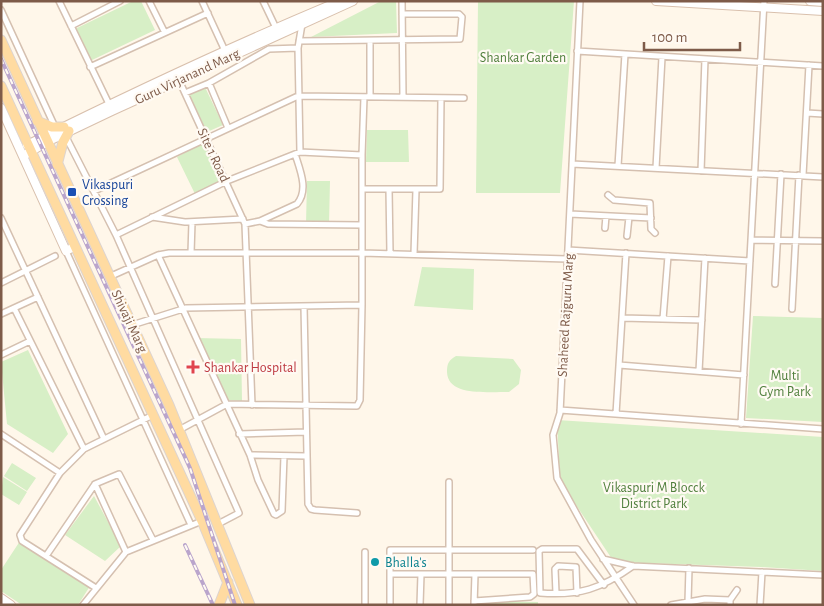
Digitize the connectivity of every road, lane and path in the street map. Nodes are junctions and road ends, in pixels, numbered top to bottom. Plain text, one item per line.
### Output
1 (59, 1) edge
2 (120, 1) edge
3 (149, 1) edge
4 (202, 1) edge
5 (263, 1) edge
6 (340, 1) edge
7 (353, 1) edge
8 (402, 1) edge
9 (580, 1) edge
10 (656, 1) edge
11 (810, 1) edge
12 (668, 2) edge
13 (823, 2) edge
14 (109, 4) edge
15 (764, 4) edge
16 (1, 10) edge
17 (823, 11) edge
18 (208, 13) junction
19 (402, 14) junction
20 (302, 24) junction
21 (70, 26) junction
22 (276, 28) junction
23 (164, 31) junction
24 (1, 40) edge
25 (299, 41) junction
26 (370, 41) junction
27 (402, 41) junction
28 (298, 48) junction
29 (577, 51) junction
30 (227, 54) junction
31 (626, 54) junction
32 (662, 57) junction
33 (704, 59) junction
34 (761, 63) junction
35 (809, 65) junction
36 (823, 66) edge
37 (90, 67) junction
38 (177, 77) junction
39 (209, 83) junction
40 (1, 86) edge
41 (185, 93) junction
42 (298, 96) junction
43 (367, 97) junction
44 (403, 97) junction
45 (441, 98) junction
46 (464, 98) dead end
47 (109, 104) junction
48 (1, 108) edge
49 (806, 113) junction
50 (823, 114) edge
51 (37, 120) junction
52 (228, 128) junction
53 (64, 130) junction
54 (206, 138) junction
55 (45, 139) junction
56 (27, 151) junction
57 (298, 153) junction
58 (362, 155) junction
59 (572, 164) junction
60 (57, 165) junction
61 (618, 166) junction
62 (656, 168) junction
63 (701, 171) junction
64 (754, 173) junction
65 (781, 174) junction
66 (801, 175) junction
67 (823, 177) edge
68 (226, 181) junction
69 (362, 188) junction
70 (389, 189) junction
71 (416, 190) junction
72 (94, 191) junction
73 (608, 195) dead end
74 (570, 214) junction
75 (606, 216) junction
76 (152, 217) junction
77 (628, 217) junction
78 (1, 218) edge
79 (651, 218) junction
80 (244, 221) junction
81 (260, 221) junction
82 (192, 222) junction
83 (362, 225) junction
84 (605, 228) dead end
85 (655, 233) dead end
86 (116, 235) junction
87 (627, 236) dead end
88 (751, 240) junction
89 (796, 240) junction
90 (776, 241) junction
91 (823, 241) edge
92 (70, 249) junction
93 (568, 250) junction
94 (191, 252) junction
95 (245, 252) junction
96 (362, 253) junction
97 (626, 253) junction
98 (390, 254) junction
99 (414, 254) junction
100 (158, 255) junction
101 (55, 256) dead end
102 (668, 256) junction
103 (705, 258) junction
104 (567, 259) junction
105 (750, 261) junction
106 (129, 267) junction
107 (26, 270) junction
108 (109, 277) junction
109 (2, 280) edge
110 (775, 284) dead end
111 (38, 297) junction
112 (362, 305) junction
113 (248, 306) junction
114 (304, 306) junction
115 (14, 308) junction
116 (181, 309) junction
117 (792, 309) dead end
118 (1, 314) edge
119 (152, 318) junction
120 (622, 318) junction
121 (663, 319) junction
122 (702, 320) junction
123 (132, 325) junction
124 (30, 341) junction
125 (1, 355) edge
126 (619, 365) junction
127 (699, 371) junction
128 (744, 375) junction
129 (226, 404) junction
130 (252, 405) junction
131 (306, 405) junction
132 (560, 410) junction
133 (616, 414) junction
134 (153, 415) junction
135 (143, 420) junction
136 (198, 421) junction
137 (741, 424) junction
138 (823, 429) edge
139 (179, 430) junction
140 (306, 432) junction
141 (1, 434) edge
142 (239, 434) junction
143 (104, 439) junction
144 (84, 450) junction
145 (250, 456) junction
146 (284, 456) junction
147 (306, 456) junction
148 (60, 474) junction
149 (449, 482) dead end
150 (95, 484) junction
151 (357, 512) dead end
152 (202, 522) junction
153 (218, 524) junction
154 (191, 525) junction
155 (153, 540) junction
156 (449, 550) junction
157 (533, 550) dead end
158 (126, 552) junction
159 (365, 552) dead end
160 (46, 556) junction
161 (603, 559) junction
162 (633, 566) junction
163 (689, 568) junction
164 (762, 572) junction
165 (390, 574) junction
166 (421, 574) junction
167 (450, 574) junction
168 (475, 574) junction
169 (823, 575) edge
170 (616, 579) junction
171 (228, 582) junction
172 (604, 585) junction
173 (96, 588) junction
174 (737, 590) dead end
175 (556, 593) junction
176 (577, 593) junction
177 (1, 598) edge
178 (688, 602) junction
179 (474, 603) edge
180 (730, 603) edge
181 (11, 605) edge
182 (82, 605) edge
183 (219, 605) edge
184 (238, 605) edge
185 (250, 605) edge
186 (365, 605) edge
187 (390, 605) edge
188 (420, 605) edge
189 (449, 605) edge
190 (634, 605) edge
191 (671, 605) edge
192 (760, 605) edge

1 - 21 street
2 - 14 street
3 - 23 street
4 - 18 street
5 - 22 street
6 - 22 street, Guru Virjanand Marg
7 - 20 street, Guru Virjanand Marg
8 - 19 street
9 - 29 street, Shaheed Rajguru Marg
10 - 12 street
11 - 13 street
12 - 15 street
14 - 21 street
15 - 17 street
15 - 34 street
16 - 53 street
18 - 23 street
18 - 30 street
19 - 27 street
19 - 27 street
20 - 25 street
20 - 30 street, Guru Virjanand Marg
21 - 37 street
22 - 30 street, Guru Virjanand Marg
23 - 37 street
24 - 51 main road, Shivaji Marg
25 - 26 street
25 - 28 street
26 - 27 street
26 - 43 street
27 - 44 street
28 - 39 street
28 - 42 street
29 - 31 street
29 - 59 street, Shaheed Rajguru Marg
30 - 38 street, Guru Virjanand Marg
31 - 32 street
31 - 61 street
32 - 33 street
32 - 62 street
33 - 34 street
33 - 63 street
34 - 35 street
34 - 64 street
35 - 36 street
35 - 49 street
37 - 47 street
38 - 41 street, Site 1 Road
38 - 47 street, Guru Virjanand Marg
38 - 53 street, Guru Virjanand Marg
39 - 41 street
39 - 52 street
40 - 56 main road, Shivaji Marg
41 - 54 street, Site 1 Road
42 - 43 street
42 - 52 street
42 - 57 street
43 - 44 street
43 - 58 street
44 - 45 street
45 - 46 street
45 - 71 street
47 - 53 street, Guru Virjanand Marg
48 - 56 street
49 - 50 street
49 - 66 street
51 - 53 main road
51 - 55 main road, Shivaji Marg
52 - 54 street
53 - 55 street, Guru Virjanand Marg
53 - 60 main road
53 - 72 street
54 - 68 street, Site 1 Road
54 - 72 street
55 - 56 street, Guru Virjanand Marg
55 - 60 main road, Shivaji Marg
56 - 92 main road, Shivaji Marg
57 - 58 street
57 - 68 street
57 - 81 street
58 - 69 street
59 - 61 street
59 - 74 street, Shaheed Rajguru Marg
60 - 108 main road, Shivaji Marg
61 - 62 street
62 - 63 street
63 - 64 street
64 - 65 street
64 - 88 street
65 - 66 street
65 - 90 street
66 - 67 street
66 - 89 street
68 - 76 street
68 - 80 street, Site 1 Road
69 - 70 street
69 - 83 street
70 - 71 street
70 - 98 street
71 - 99 street
72 - 86 street
73 - 79 street
74 - 75 street
74 - 93 street, Shaheed Rajguru Marg
75 - 77 street
75 - 84 street
76 - 82 street
76 - 86 street
77 - 79 street
77 - 87 street
78 - 107 street
79 - 85 street
80 - 81 street
80 - 82 street
80 - 95 street
81 - 83 street
82 - 94 street
83 - 96 street
86 - 106 street
88 - 90 street
88 - 105 street
89 - 90 street
89 - 91 street
89 - 117 street
90 - 110 street
92 - 134 main road, Shivaji Marg
92 - 135 street
93 - 97 street
93 - 104 street, Shaheed Rajguru Marg
94 - 95 street
94 - 100 street
95 - 96 street
95 - 113 street
96 - 98 street
96 - 112 street
97 - 102 street
97 - 120 street
98 - 99 street
99 - 104 street
100 - 106 street
100 - 116 street
101 - 107 street
102 - 103 street
102 - 121 street
103 - 105 street
103 - 122 street
104 - 132 street, Shaheed Rajguru Marg
105 - 128 street
106 - 108 street
106 - 119 street
107 - 109 street
107 - 111 street
108 - 123 main road, Shivaji Marg
111 - 115 street
111 - 143 street
112 - 114 street
112 - 131 street
113 - 114 street
113 - 116 street
113 - 130 street
114 - 131 street
115 - 118 street
115 - 124 street
116 - 119 street
116 - 129 street
119 - 123 street
119 - 136 street
120 - 121 street
120 - 126 street
121 - 122 street
122 - 127 street
123 - 139 main road, Shivaji Marg
124 - 125 street
124 - 144 street
126 - 127 street
126 - 133 street
127 - 128 street
128 - 137 street
129 - 130 street
129 - 136 street
129 - 142 street
130 - 131 street
131 - 140 street
132 - 133 street
132 - 161 street, Shaheed Rajguru Marg
133 - 137 street
134 - 135 street
134 - 152 main road, Shivaji Marg
135 - 143 street
135 - 154 street
136 - 139 street
136 - 153 street
137 - 138 street
139 - 153 main road, Shivaji Marg
140 - 142 street
140 - 147 street
141 - 148 street
142 - 145 street
143 - 144 street
144 - 148 street
145 - 146 street
145 - 146 street
146 - 147 street
147 - 151 street
148 - 160 street
149 - 156 street
150 - 155 street
150 - 158 street
150 - 160 street
152 - 154 street
152 - 171 main road, Shivaji Marg
153 - 185 main road, Shivaji Marg
154 - 155 street
155 - 158 street
156 - 157 street
156 - 165 street
156 - 167 street
158 - 173 street
159 - 186 street
160 - 173 street
161 - 162 street
161 - 170 street, Shaheed Rajguru Marg
162 - 163 street
162 - 170 street
163 - 164 street
163 - 178 street
164 - 169 street
164 - 192 street
165 - 166 street
165 - 187 street
166 - 167 street
166 - 188 street
167 - 168 street
167 - 189 street
168 - 179 street
168 - 179 street
170 - 172 street
170 - 190 street, Shaheed Rajguru Marg
171 - 183 main road
171 - 184 main road, Shivaji Marg
172 - 175 street
172 - 176 street
173 - 182 street
174 - 180 street
175 - 176 street
175 - 176 street
177 - 181 street
178 - 180 street
178 - 191 street

